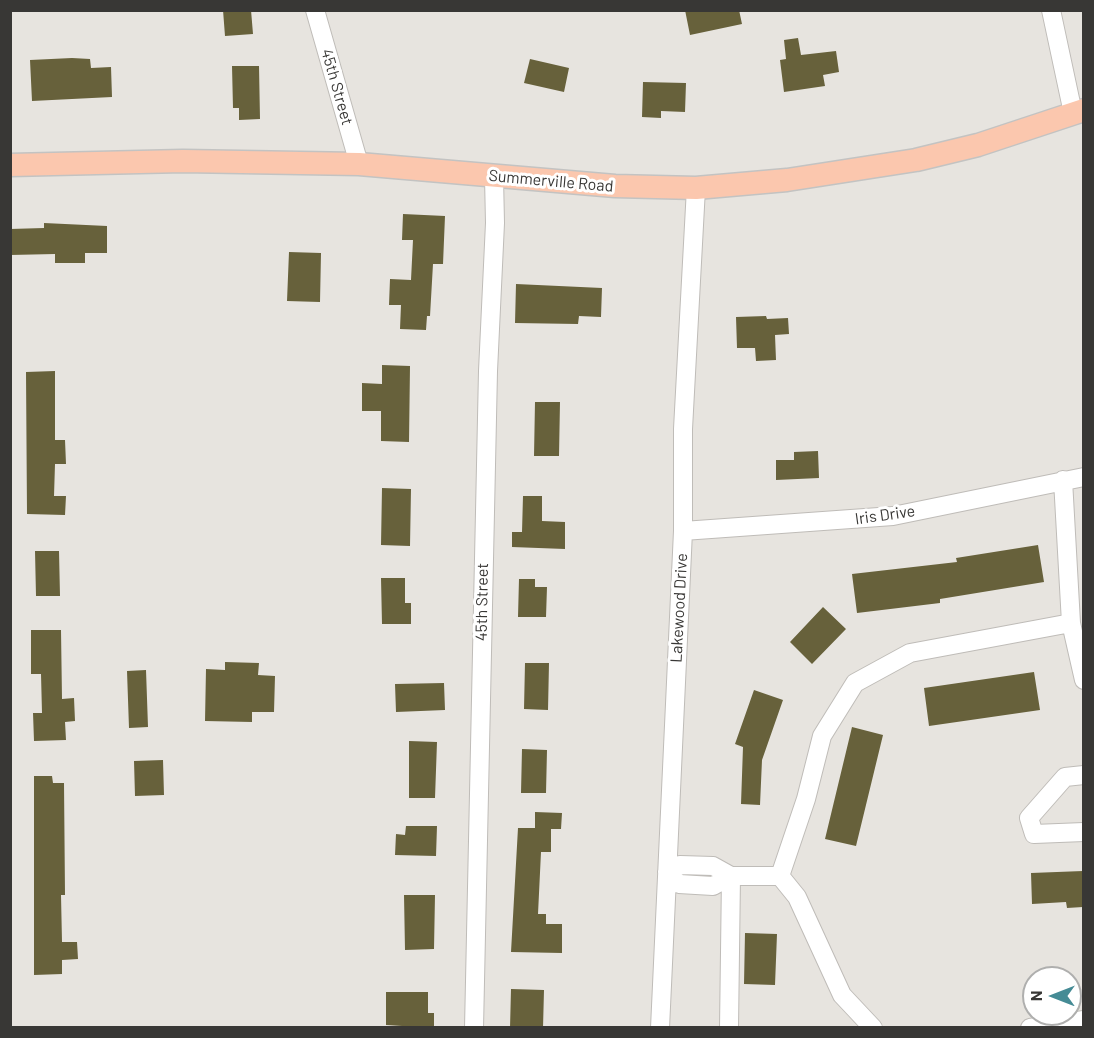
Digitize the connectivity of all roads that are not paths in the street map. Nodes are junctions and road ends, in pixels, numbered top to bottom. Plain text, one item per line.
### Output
1 (315, 10) edge
2 (1051, 10) edge
3 (1078, 111) edge
4 (359, 164) junction
5 (10, 165) edge
6 (494, 177) junction
7 (696, 188) junction
8 (1083, 477) edge
9 (1063, 480) junction
10 (683, 531) junction
11 (1071, 622) junction
12 (1083, 680) edge
13 (1083, 775) edge
14 (1083, 832) edge
15 (668, 872) junction
16 (731, 876) junction
17 (780, 876) junction
18 (1083, 1020) edge
19 (474, 1028) edge
20 (660, 1028) edge
21 (729, 1028) edge
22 (873, 1028) edge
23 (1030, 1028) edge

1 - 4 street, 45th Street
2 - 3 street
3 - 7 main road, Summerville Road
4 - 5 main road, Summerville Road
4 - 6 main road, Summerville Road
6 - 7 main road, Summerville Road
6 - 19 street, 45th Street
7 - 10 street, Lakewood Drive
8 - 9 street, Iris Drive
9 - 10 street, Iris Drive
9 - 11 street
10 - 15 street, Lakewood Drive
11 - 12 street
11 - 17 street
13 - 14 street
15 - 16 street
15 - 20 street, Lakewood Drive
16 - 17 street
16 - 21 street
17 - 22 street
18 - 23 street

